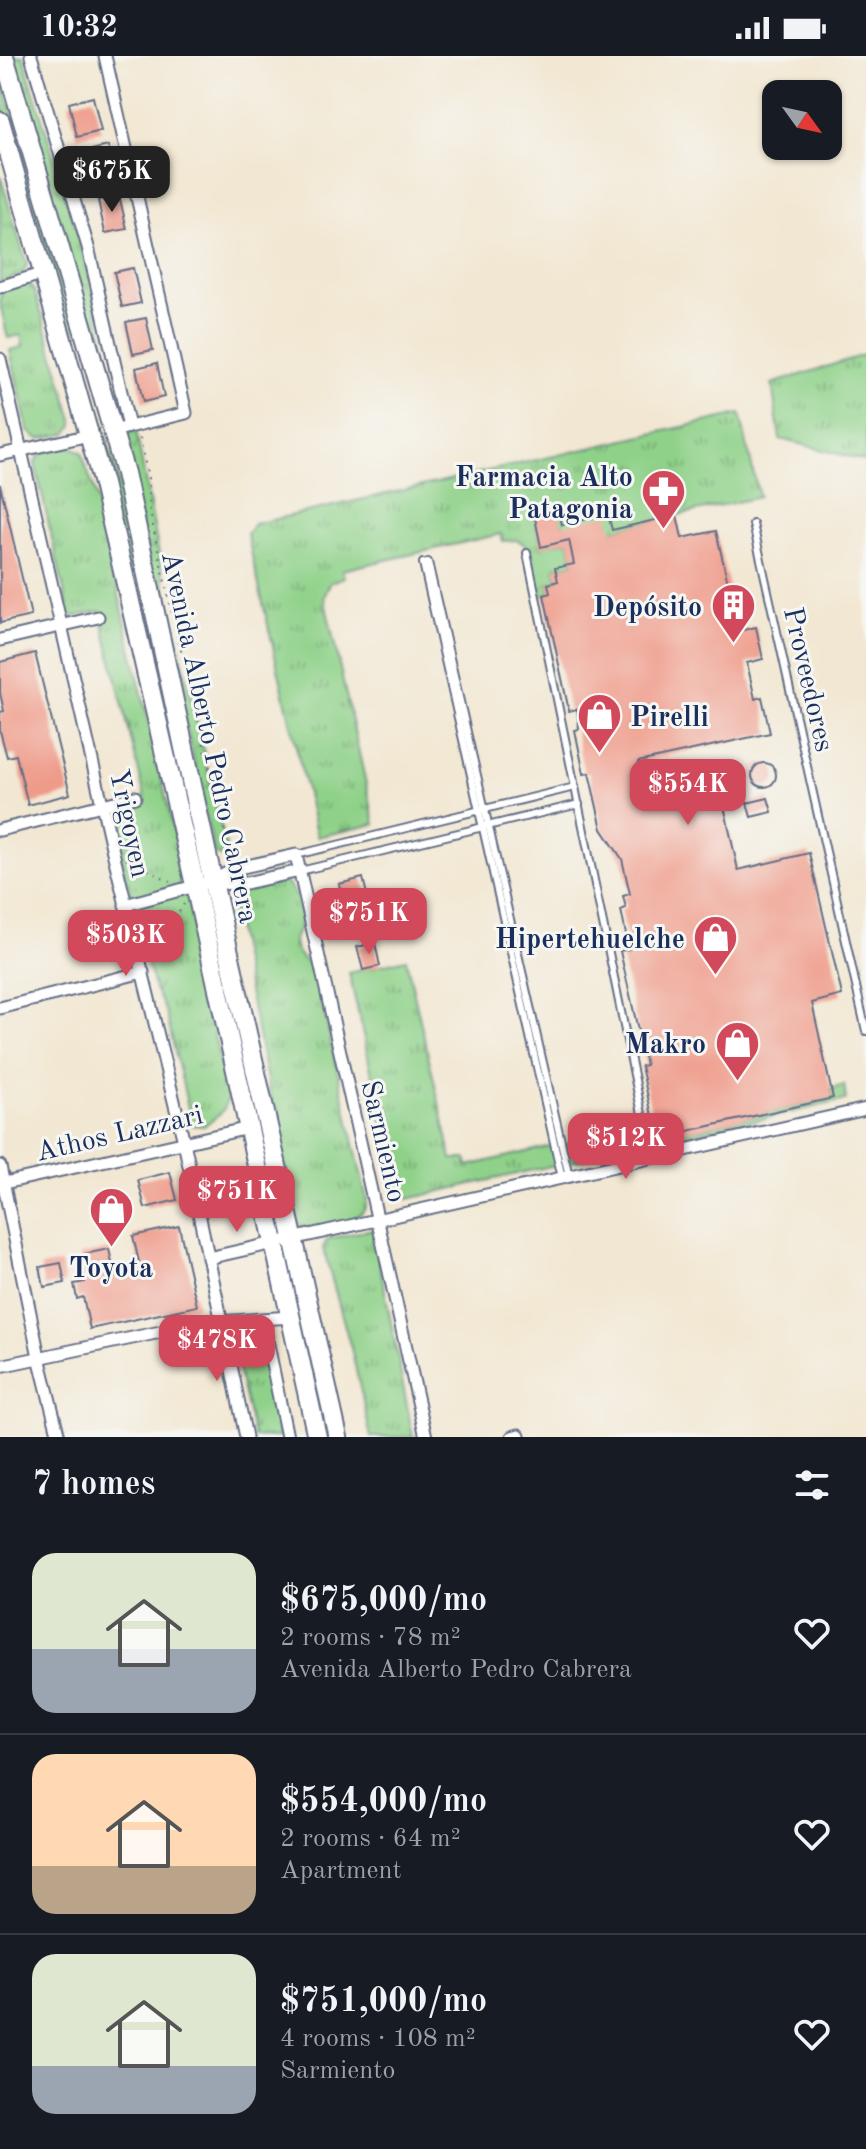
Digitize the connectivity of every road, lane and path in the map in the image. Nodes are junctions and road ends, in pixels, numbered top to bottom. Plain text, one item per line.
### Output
1 (4, 56) edge
2 (31, 56) edge
3 (105, 56) edge
4 (0, 121) edge
5 (44, 273) junction
6 (0, 287) edge
7 (0, 359) edge
8 (126, 428) junction
9 (90, 435) junction
10 (21, 450) junction
11 (0, 455) edge
12 (753, 524) dead end
13 (527, 553) dead end
14 (426, 562) dead end
15 (98, 617) dead end
16 (61, 625) junction
17 (0, 640) edge
18 (575, 787) junction
19 (135, 797) dead end
20 (579, 804) junction
21 (104, 806) junction
22 (482, 809) junction
23 (485, 826) junction
24 (0, 830) edge
25 (113, 852) junction
26 (296, 855) junction
27 (234, 869) junction
28 (300, 871) junction
29 (197, 885) junction
30 (237, 885) junction
31 (125, 905) junction
32 (220, 913) junction
33 (143, 972) junction
34 (0, 1008) edge
35 (866, 1031) edge
36 (866, 1109) edge
37 (642, 1114) dead end
38 (249, 1128) junction
39 (184, 1142) junction
40 (0, 1166) edge
41 (565, 1177) junction
42 (2, 1183) edge
43 (378, 1220) junction
44 (293, 1239) junction
45 (274, 1243) junction
46 (208, 1258) junction
47 (291, 1317) junction
48 (263, 1320) junction
49 (222, 1322) junction
50 (39, 1357) junction
51 (0, 1366) edge
52 (59, 1437) edge
53 (246, 1437) edge
54 (287, 1437) edge
55 (317, 1437) edge
56 (338, 1437) edge
57 (426, 1437) edge

1 - 8 main road, Avenida Alberto Pedro Cabrera
2 - 8 street
3 - 8 street
4 - 5 main road, Avenida Alberto Pedro Cabrera
5 - 6 street
5 - 9 main road, Avenida Alberto Pedro Cabrera
7 - 10 street, Yrigoyen
8 - 27 path
8 - 29 main road, Avenida Alberto Pedro Cabrera
9 - 10 street
9 - 29 main road, Avenida Alberto Pedro Cabrera
10 - 11 street
10 - 16 street, Yrigoyen
12 - 35 lane, Proveedores
13 - 18 lane
14 - 22 lane
15 - 16 street
16 - 17 street
16 - 21 street, Yrigoyen
18 - 20 lane
18 - 22 lane
19 - 21 street
20 - 23 lane
20 - 37 lane
21 - 24 street
21 - 25 street, Yrigoyen
22 - 23 lane
22 - 26 lane
23 - 28 lane
23 - 41 lane
25 - 29 path
25 - 31 street, Yrigoyen
26 - 27 street
26 - 28 street, Sarmiento
27 - 29 street
28 - 30 street
28 - 43 street, Sarmiento
29 - 30 street
29 - 31 street
29 - 32 main road, Avenida Alberto Pedro Cabrera
29 - 33 path
29 - 38 main road, Avenida Alberto Pedro Cabrera
30 - 32 path
31 - 33 street, Yrigoyen
32 - 44 main road, Avenida Alberto Pedro Cabrera
33 - 34 street
33 - 39 street, Yrigoyen
36 - 41 street
38 - 39 street, Athos Lazzari
38 - 45 main road, Avenida Alberto Pedro Cabrera
39 - 42 street, Athos Lazzari
39 - 46 street, Yrigoyen
40 - 42 street
41 - 43 street
42 - 50 street
43 - 44 street
43 - 57 street, Sarmiento
44 - 45 street
44 - 56 main road, Avenida Alberto Pedro Cabrera
45 - 46 street
45 - 47 main road, Avenida Alberto Pedro Cabrera
46 - 49 street, Yrigoyen
47 - 48 street
47 - 55 main road, Avenida Alberto Pedro Cabrera
48 - 49 street
48 - 54 street
49 - 50 street
49 - 53 street, Yrigoyen
50 - 51 street
50 - 52 street

